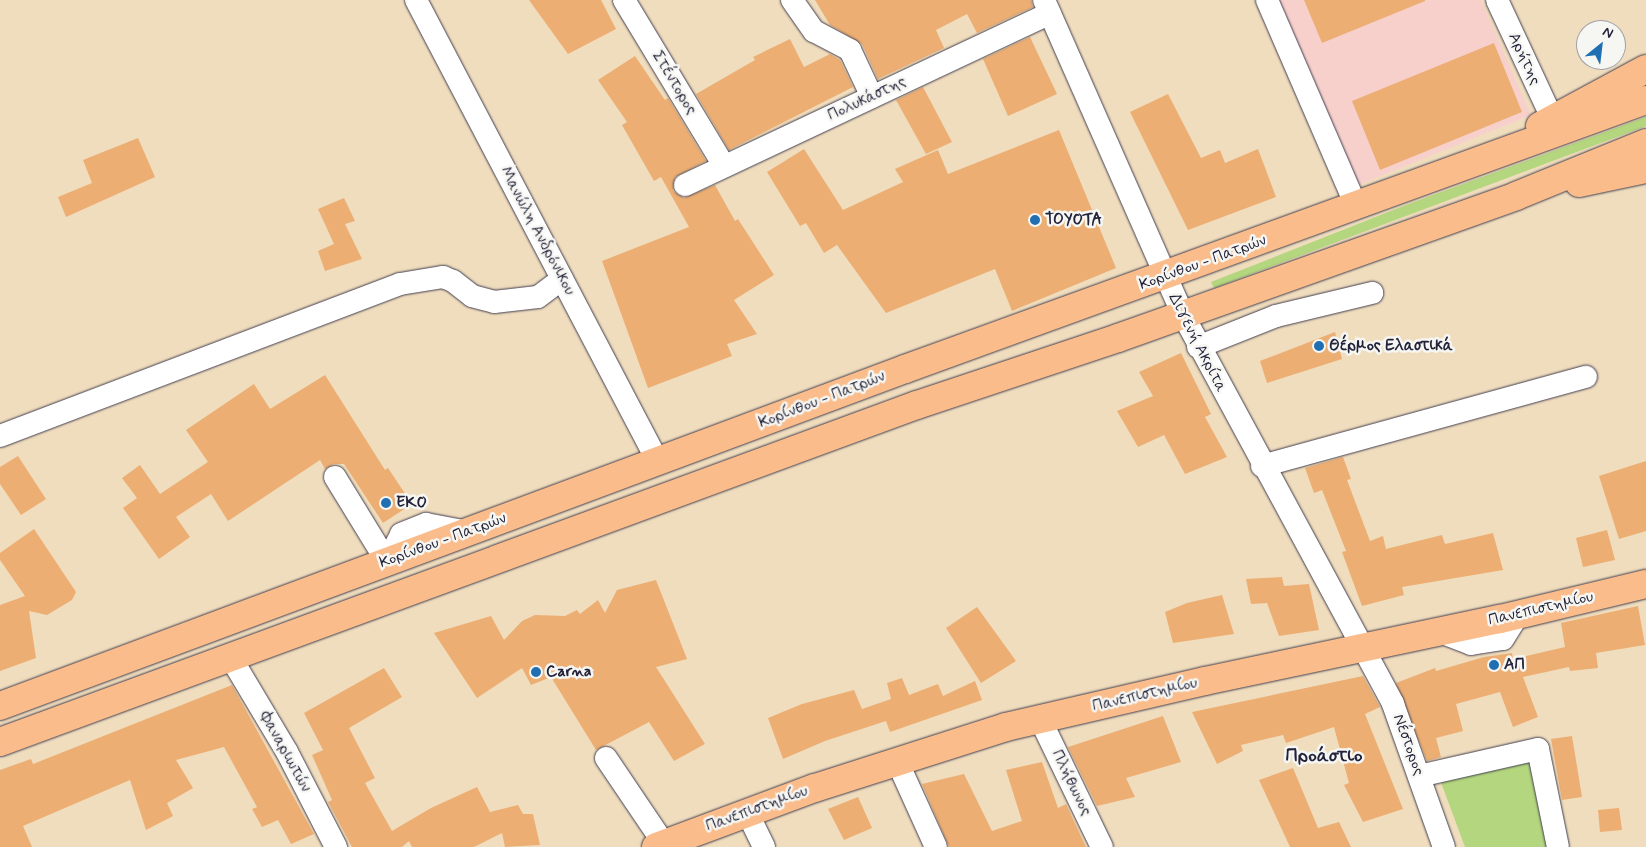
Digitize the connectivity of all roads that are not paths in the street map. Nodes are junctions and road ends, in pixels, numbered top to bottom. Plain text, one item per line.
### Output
1 (416, 0) edge
2 (624, 0) edge
3 (792, 0) edge
4 (1267, 0) edge
5 (1497, 0) edge
6 (1047, 4) edge
7 (1646, 69) edge
8 (872, 97) junction
9 (1646, 100) edge
10 (1552, 118) junction
11 (1646, 143) edge
12 (1486, 160) junction
13 (724, 166) junction
14 (1646, 169) edge
15 (685, 186) dead end
16 (1516, 196) junction
17 (1356, 206) junction
18 (1164, 277) junction
19 (562, 278) junction
20 (1372, 293) dead end
21 (1182, 315) junction
22 (1198, 347) junction
23 (1586, 377) dead end
24 (0, 436) edge
25 (658, 462) junction
26 (1262, 466) junction
27 (335, 477) dead end
28 (387, 562) junction
29 (1646, 584) edge
30 (1361, 648) junction
31 (231, 658) junction
32 (0, 706) edge
33 (1040, 719) junction
34 (0, 742) edge
35 (606, 758) dead end
36 (897, 761) junction
37 (1419, 776) junction
38 (747, 812) junction
39 (660, 846) edge
40 (336, 847) edge
41 (764, 847) edge
42 (936, 847) edge
43 (1102, 847) edge
44 (1444, 847) edge
45 (1558, 847) edge

1 - 19 street, Μανώλη Ανδρόνικου
2 - 13 street, Στέντορος
3 - 8 street
4 - 17 street
5 - 10 street, Αρήτης
6 - 8 street, Πολυκάστης
6 - 18 street, Διγενή Ακρίτα
7 - 10 main road
8 - 13 street, Πολυκάστης
9 - 12 main road, Κορίνθου - Πατρών
10 - 12 main road
11 - 16 main road
12 - 17 main road, Κορίνθου - Πατρών
13 - 15 street, Πολυκάστης
14 - 16 main road
16 - 21 main road
17 - 18 main road, Κορίνθου - Πατρών
18 - 21 street, Διγενή Ακρίτα
18 - 25 main road, Κορίνθου - Πατρών
19 - 24 street
19 - 25 street, Μανώλη Ανδρόνικου
20 - 22 street
21 - 22 street, Διγενή Ακρίτα
21 - 31 main road
22 - 26 street, Διγενή Ακρίτα
23 - 26 street
25 - 28 main road, Κορίνθου - Πατρών
26 - 30 street, Διγενή Ακρίτα
27 - 28 street
28 - 32 main road, Κορίνθου - Πατρών
29 - 30 main road, Πανεπιστημίου
30 - 33 main road, Πανεπιστημίου
30 - 37 street, Νέστορος
31 - 34 main road
31 - 40 street, Φαναριωτών
33 - 36 main road, Πανεπιστημίου
33 - 43 street, Πλήθωνος
35 - 39 street
36 - 38 main road, Πανεπιστημίου
36 - 42 street
37 - 44 street, Νέστορος
37 - 45 street
38 - 39 main road, Πανεπιστημίου
38 - 41 street

